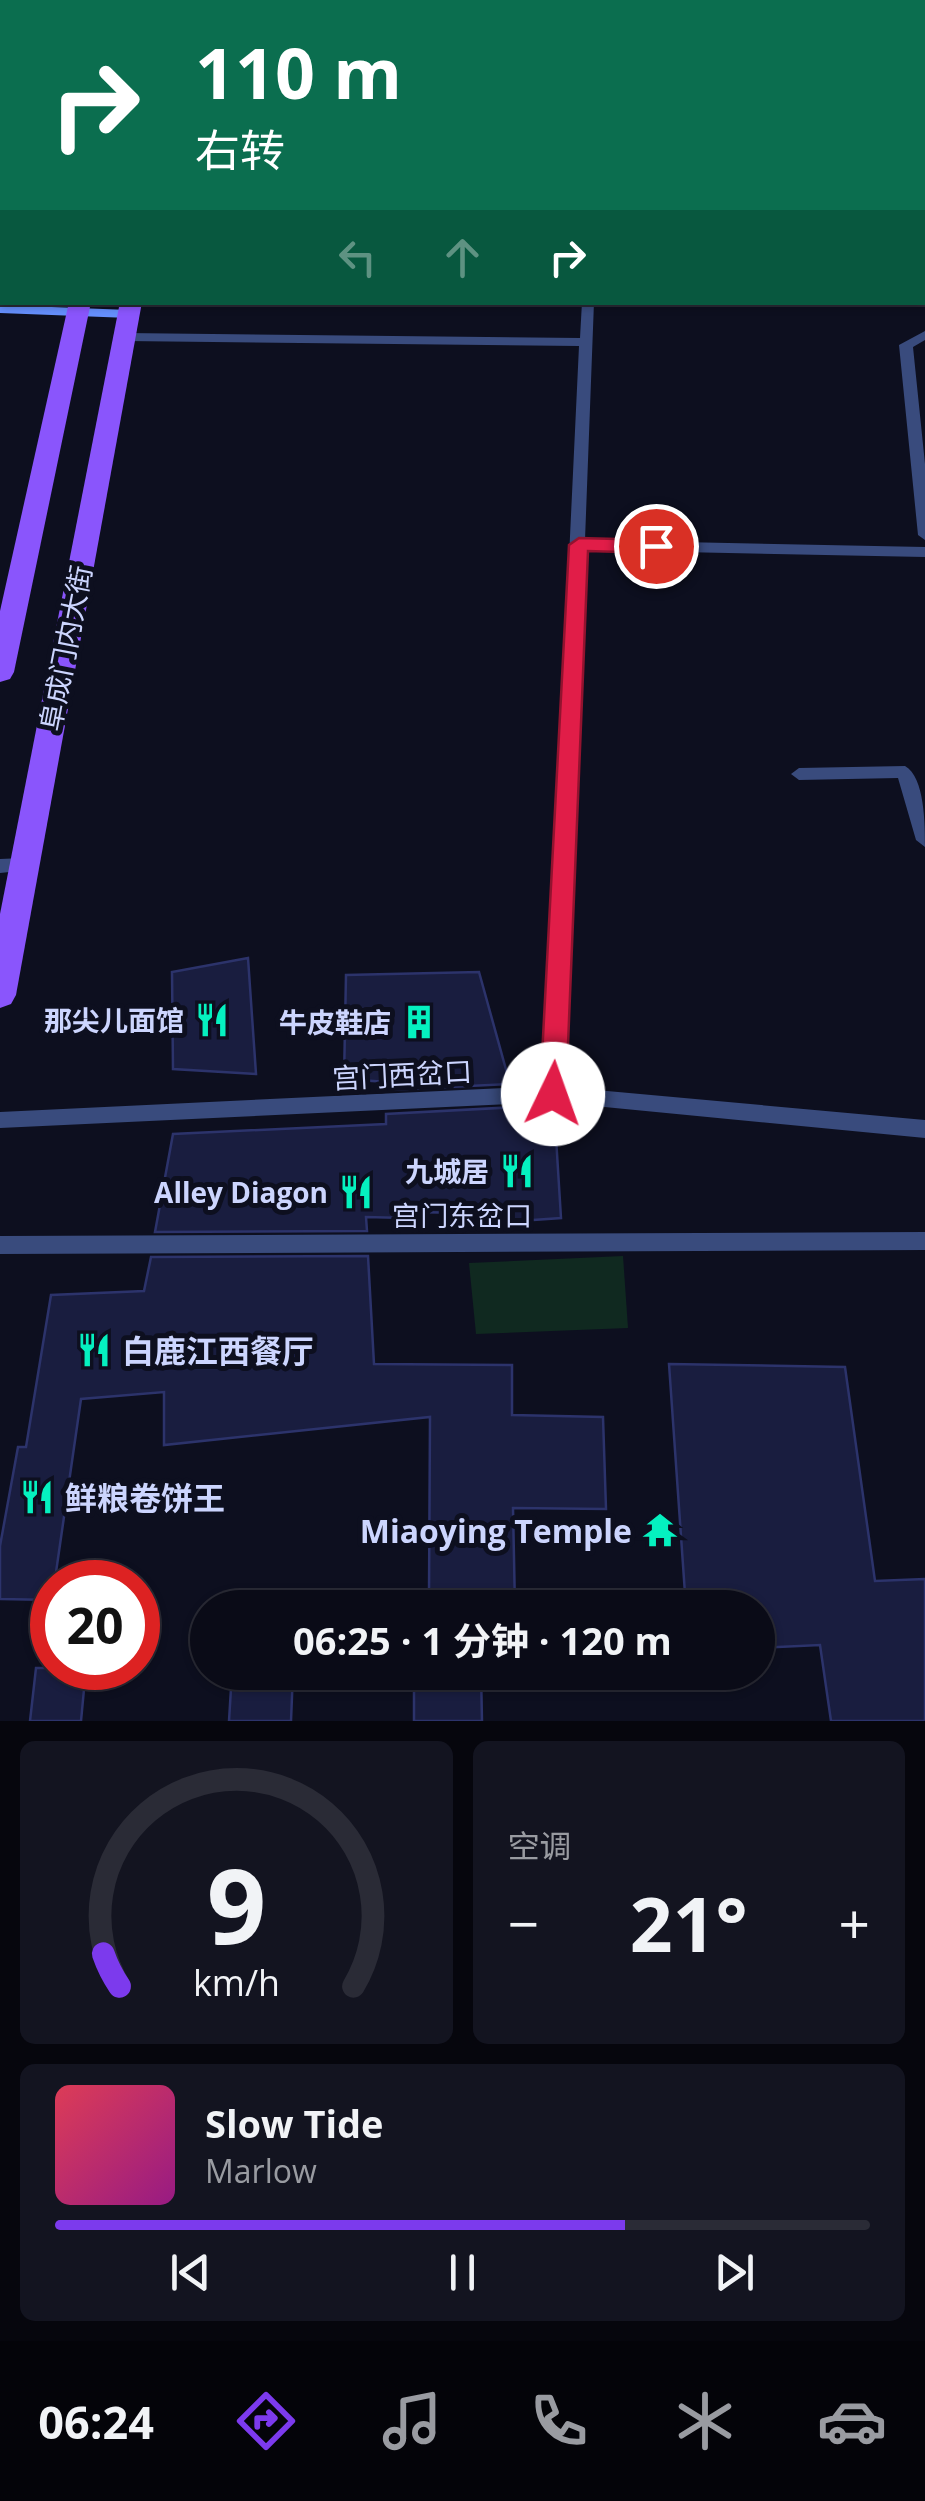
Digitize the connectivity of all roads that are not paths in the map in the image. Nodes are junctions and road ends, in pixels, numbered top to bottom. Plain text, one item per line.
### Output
1 (588, 305) edge
2 (79, 308) edge
3 (0, 309) edge
4 (128, 318) edge
5 (925, 334) edge
6 (585, 342) junction
7 (925, 535) edge
8 (579, 545) junction
9 (925, 552) edge
10 (0, 672) edge
11 (799, 774) dead end
12 (925, 840) edge
13 (12, 865) edge
14 (0, 994) edge
15 (553, 1094) junction
16 (0, 1120) edge
17 (925, 1129) edge
18 (925, 1240) edge
19 (0, 1245) edge

1 - 6 lane
2 - 3 main road
2 - 4 main road
2 - 10 main road
4 - 6 lane
4 - 13 main road, 阜成门内大街
5 - 7 lane
6 - 8 lane
8 - 9 lane
8 - 15 lane
11 - 12 lane
13 - 14 main road, 阜成门内大街
15 - 16 lane, 宫门西岔口
15 - 17 lane, 宫门西岔口
18 - 19 lane, 宫门东岔口

